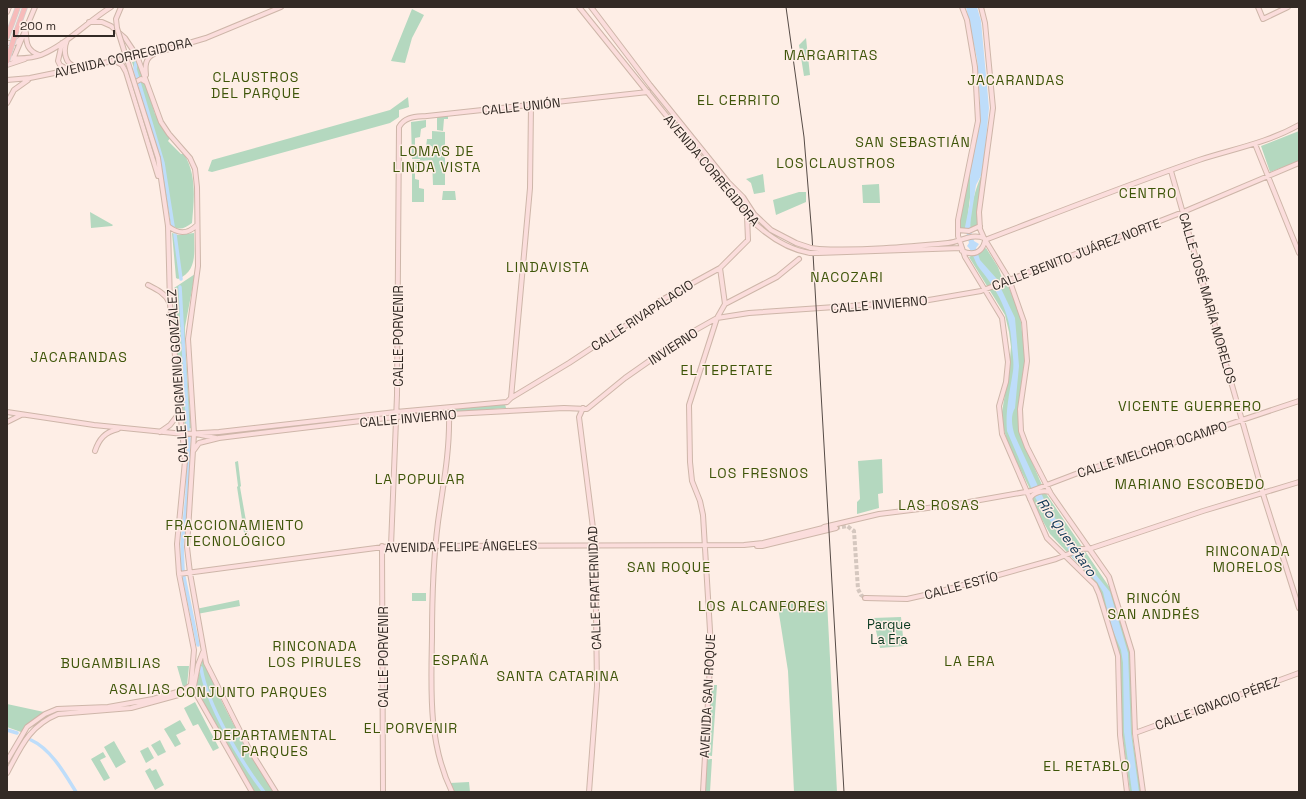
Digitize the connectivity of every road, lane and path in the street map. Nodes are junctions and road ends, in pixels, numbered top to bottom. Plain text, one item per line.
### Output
1 (9, 7) edge
2 (18, 7) edge
3 (26, 7) edge
4 (35, 7) edge
5 (111, 7) edge
6 (121, 7) edge
7 (281, 7) edge
8 (579, 7) edge
9 (591, 7) edge
10 (962, 7) edge
11 (981, 7) edge
12 (1258, 7) edge
13 (1288, 7) edge
14 (7, 12) edge
15 (89, 22) junction
16 (26, 30) junction
17 (24, 36) junction
18 (7, 37) edge
19 (67, 40) junction
20 (7, 43) edge
21 (62, 43) junction
22 (162, 51) junction
23 (38, 56) junction
24 (137, 56) junction
25 (8, 60) edge
26 (115, 61) junction
27 (7, 65) edge
28 (80, 68) junction
29 (70, 70) junction
30 (30, 78) junction
31 (7, 80) edge
32 (148, 84) junction
33 (131, 85) junction
34 (648, 92) junction
35 (7, 103) edge
36 (531, 105) junction
37 (1299, 125) edge
38 (400, 127) joint
39 (1256, 144) junction
40 (1299, 163) edge
41 (1171, 171) junction
42 (1268, 176) junction
43 (162, 190) junction
44 (743, 197) junction
45 (736, 202) junction
46 (1183, 212) junction
47 (747, 216) junction
48 (196, 225) junction
49 (168, 226) junction
50 (980, 226) junction
51 (959, 231) junction
52 (960, 240) junction
53 (984, 240) junction
54 (962, 250) junction
55 (822, 251) junction
56 (1299, 253) edge
57 (799, 259) dead end
58 (720, 268) junction
59 (1009, 279) junction
60 (148, 285) dead end
61 (985, 289) junction
62 (170, 304) junction
63 (724, 304) junction
64 (771, 311) joint
65 (717, 318) junction
66 (511, 398) junction
67 (1299, 401) edge
68 (507, 402) junction
69 (7, 409) edge
70 (429, 409) junction
71 (585, 409) junction
72 (508, 410) junction
73 (7, 412) edge
74 (181, 412) junction
75 (396, 414) junction
76 (449, 414) junction
77 (18, 415) junction
78 (430, 415) junction
79 (1243, 420) junction
80 (7, 422) edge
81 (121, 428) junction
82 (159, 433) junction
83 (183, 434) junction
84 (193, 434) junction
85 (219, 438) junction
86 (194, 450) junction
87 (95, 451) dead end
88 (1299, 482) edge
89 (1044, 488) junction
90 (1030, 492) junction
91 (1263, 494) junction
92 (879, 514) joint
93 (836, 528) tunnel mouth
94 (595, 544) junction
95 (706, 545) junction
96 (744, 545) junction
97 (382, 546) junction
98 (391, 546) junction
99 (435, 546) junction
100 (1088, 548) junction
101 (1066, 554) junction
102 (190, 573) junction
103 (179, 574) junction
104 (865, 598) dead end
105 (1299, 608) edge
106 (204, 651) junction
107 (1299, 673) edge
108 (191, 685) junction
109 (193, 691) junction
110 (1135, 733) junction
111 (7, 761) edge
112 (7, 773) edge
113 (252, 792) edge
114 (276, 792) edge
115 (383, 792) edge
116 (452, 792) edge
117 (589, 792) edge
118 (703, 792) edge
119 (1127, 792) edge
120 (1143, 792) edge

1 - 14 street
2 - 18 main road
3 - 25 main road, bridge
4 - 16 street
5 - 15 street, AVENIDA CORREGIDORA
6 - 43 street, CALLE EPIGMENIO GONZÁLEZ, bridge
7 - 22 street, AVENIDA CORREGIDORA
8 - 34 street, AVENIDA CORREGIDORA
9 - 44 street, AVENIDA CORREGIDORA
10 - 51 street
11 - 50 street
12 - 13 street
15 - 19 street, AVENIDA CORREGIDORA
15 - 24 street, CALLE EPIGMENIO GONZÁLEZ
16 - 17 street
16 - 23 street
17 - 20 street
17 - 25 street
19 - 21 street, AVENIDA CORREGIDORA
19 - 28 street
21 - 23 street, AVENIDA CORREGIDORA
21 - 29 street
22 - 24 street, AVENIDA CORREGIDORA
22 - 32 street
23 - 25 street, AVENIDA CORREGIDORA
23 - 27 street
24 - 26 street, AVENIDA CORREGIDORA
24 - 32 street, CALLE EPIGMENIO GONZÁLEZ
26 - 28 street, AVENIDA CORREGIDORA
26 - 33 street
28 - 29 street, AVENIDA CORREGIDORA
29 - 30 street, AVENIDA CORREGIDORA
30 - 31 street, AVENIDA CORREGIDORA
30 - 35 street
32 - 33 street
32 - 48 street, CALLE EPIGMENIO GONZÁLEZ
33 - 43 street
34 - 36 street, CALLE UNIÓN
34 - 45 street, AVENIDA CORREGIDORA
36 - 38 street, CALLE UNIÓN
36 - 66 street
37 - 39 street
38 - 75 street, CALLE PORVENIR
39 - 41 street
39 - 42 street
40 - 42 street, CALLE BENITO JUÁREZ NORTE
41 - 46 street, CALLE JOSÉ MARÍA MORELOS
41 - 53 street
42 - 46 street, CALLE BENITO JUÁREZ NORTE
42 - 56 street
43 - 49 street, CALLE EPIGMENIO GONZÁLEZ
44 - 45 street
44 - 55 street, AVENIDA CORREGIDORA, bridge
45 - 47 street, AVENIDA CORREGIDORA
46 - 59 street, CALLE BENITO JUÁREZ NORTE
46 - 79 street, CALLE JOSÉ MARÍA MORELOS
47 - 55 street, AVENIDA CORREGIDORA, bridge
47 - 58 street, CALLE RIVAPALACIO
48 - 49 street
48 - 84 street, CALLE EPIGMENIO GONZÁLEZ
49 - 62 street, CALLE EPIGMENIO GONZÁLEZ
50 - 51 street
50 - 53 street
51 - 52 street
52 - 53 street, AVENIDA CORREGIDORA
52 - 54 street
52 - 55 street, AVENIDA CORREGIDORA
53 - 54 street
53 - 59 street
54 - 55 street, AVENIDA CORREGIDORA
54 - 61 street
57 - 63 street
58 - 63 street
58 - 66 street, CALLE RIVAPALACIO
59 - 61 street, CALLE BENITO JUÁREZ NORTE
59 - 89 street
60 - 62 street
61 - 64 street, CALLE INVIERNO
61 - 90 street
62 - 74 street, CALLE EPIGMENIO GONZÁLEZ
63 - 65 street, AVENIDA SAN ROQUE
64 - 65 street, INVIERNO
65 - 71 street, INVIERNO
65 - 95 street, AVENIDA SAN ROQUE
66 - 68 street, CALLE RIVAPALACIO
67 - 79 street, CALLE MELCHOR OCAMPO
68 - 70 street, CALLE INVIERNO
68 - 72 street
69 - 77 street
70 - 75 street, CALLE INVIERNO
70 - 78 street
71 - 72 street, CALLE INVIERNO
71 - 94 street, CALLE FRATERNIDAD
72 - 76 street, CALLE INVIERNO
73 - 77 street
74 - 82 street
74 - 83 street, CALLE EPIGMENIO GONZÁLEZ
75 - 78 street, CALLE INVIERNO
75 - 84 street, CALLE INVIERNO
75 - 85 street, CALLE INVIERNO
75 - 98 street, CALLE PORVENIR
76 - 78 street, CALLE INVIERNO
76 - 99 street
77 - 80 street
77 - 81 street
79 - 89 street, CALLE MELCHOR OCAMPO
79 - 91 street, CALLE JOSÉ MARÍA MORELOS
81 - 82 street
81 - 87 street
82 - 83 street
83 - 84 street
83 - 103 street, CALLE EPIGMENIO GONZÁLEZ
84 - 85 street
84 - 86 street, CALLE EPIGMENIO GONZÁLEZ
85 - 86 street
86 - 102 street, CALLE EPIGMENIO GONZÁLEZ
88 - 91 street, CALLE ESTÍO
89 - 90 street, CALLE MELCHOR OCAMPO
89 - 100 street
90 - 92 street, CALLE MELCHOR OCAMPO
90 - 101 street
91 - 100 street, CALLE ESTÍO
91 - 105 street, CALLE JOSÉ MARÍA MORELOS
92 - 96 street, AVENIDA FELIPE ÁNGELES
93 - 96 street, AVENIDA FELIPE ÁNGELES
94 - 95 street, AVENIDA FELIPE ÁNGELES
94 - 99 street, AVENIDA FELIPE ÁNGELES
94 - 117 street, CALLE FRATERNIDAD
95 - 96 street, AVENIDA FELIPE ÁNGELES
95 - 118 street, AVENIDA SAN ROQUE
97 - 98 street, AVENIDA FELIPE ÁNGELES
97 - 102 street, AVENIDA FELIPE ÁNGELES
97 - 115 street, CALLE PORVENIR
98 - 99 street, AVENIDA FELIPE ÁNGELES
99 - 116 street
100 - 101 street, CALLE ESTÍO
100 - 110 street
101 - 104 street, CALLE ESTÍO
101 - 119 street
102 - 103 street, AVENIDA FELIPE ÁNGELES
102 - 106 street, CALLE EPIGMENIO GONZÁLEZ
103 - 108 street, CALLE EPIGMENIO GONZÁLEZ
106 - 109 street
106 - 114 street, CALLE EPIGMENIO GONZÁLEZ
107 - 110 street, CALLE IGNACIO PÉREZ
108 - 109 street, CALLE EPIGMENIO GONZÁLEZ
108 - 111 street
109 - 112 street
109 - 113 street, CALLE EPIGMENIO GONZÁLEZ
110 - 120 street

